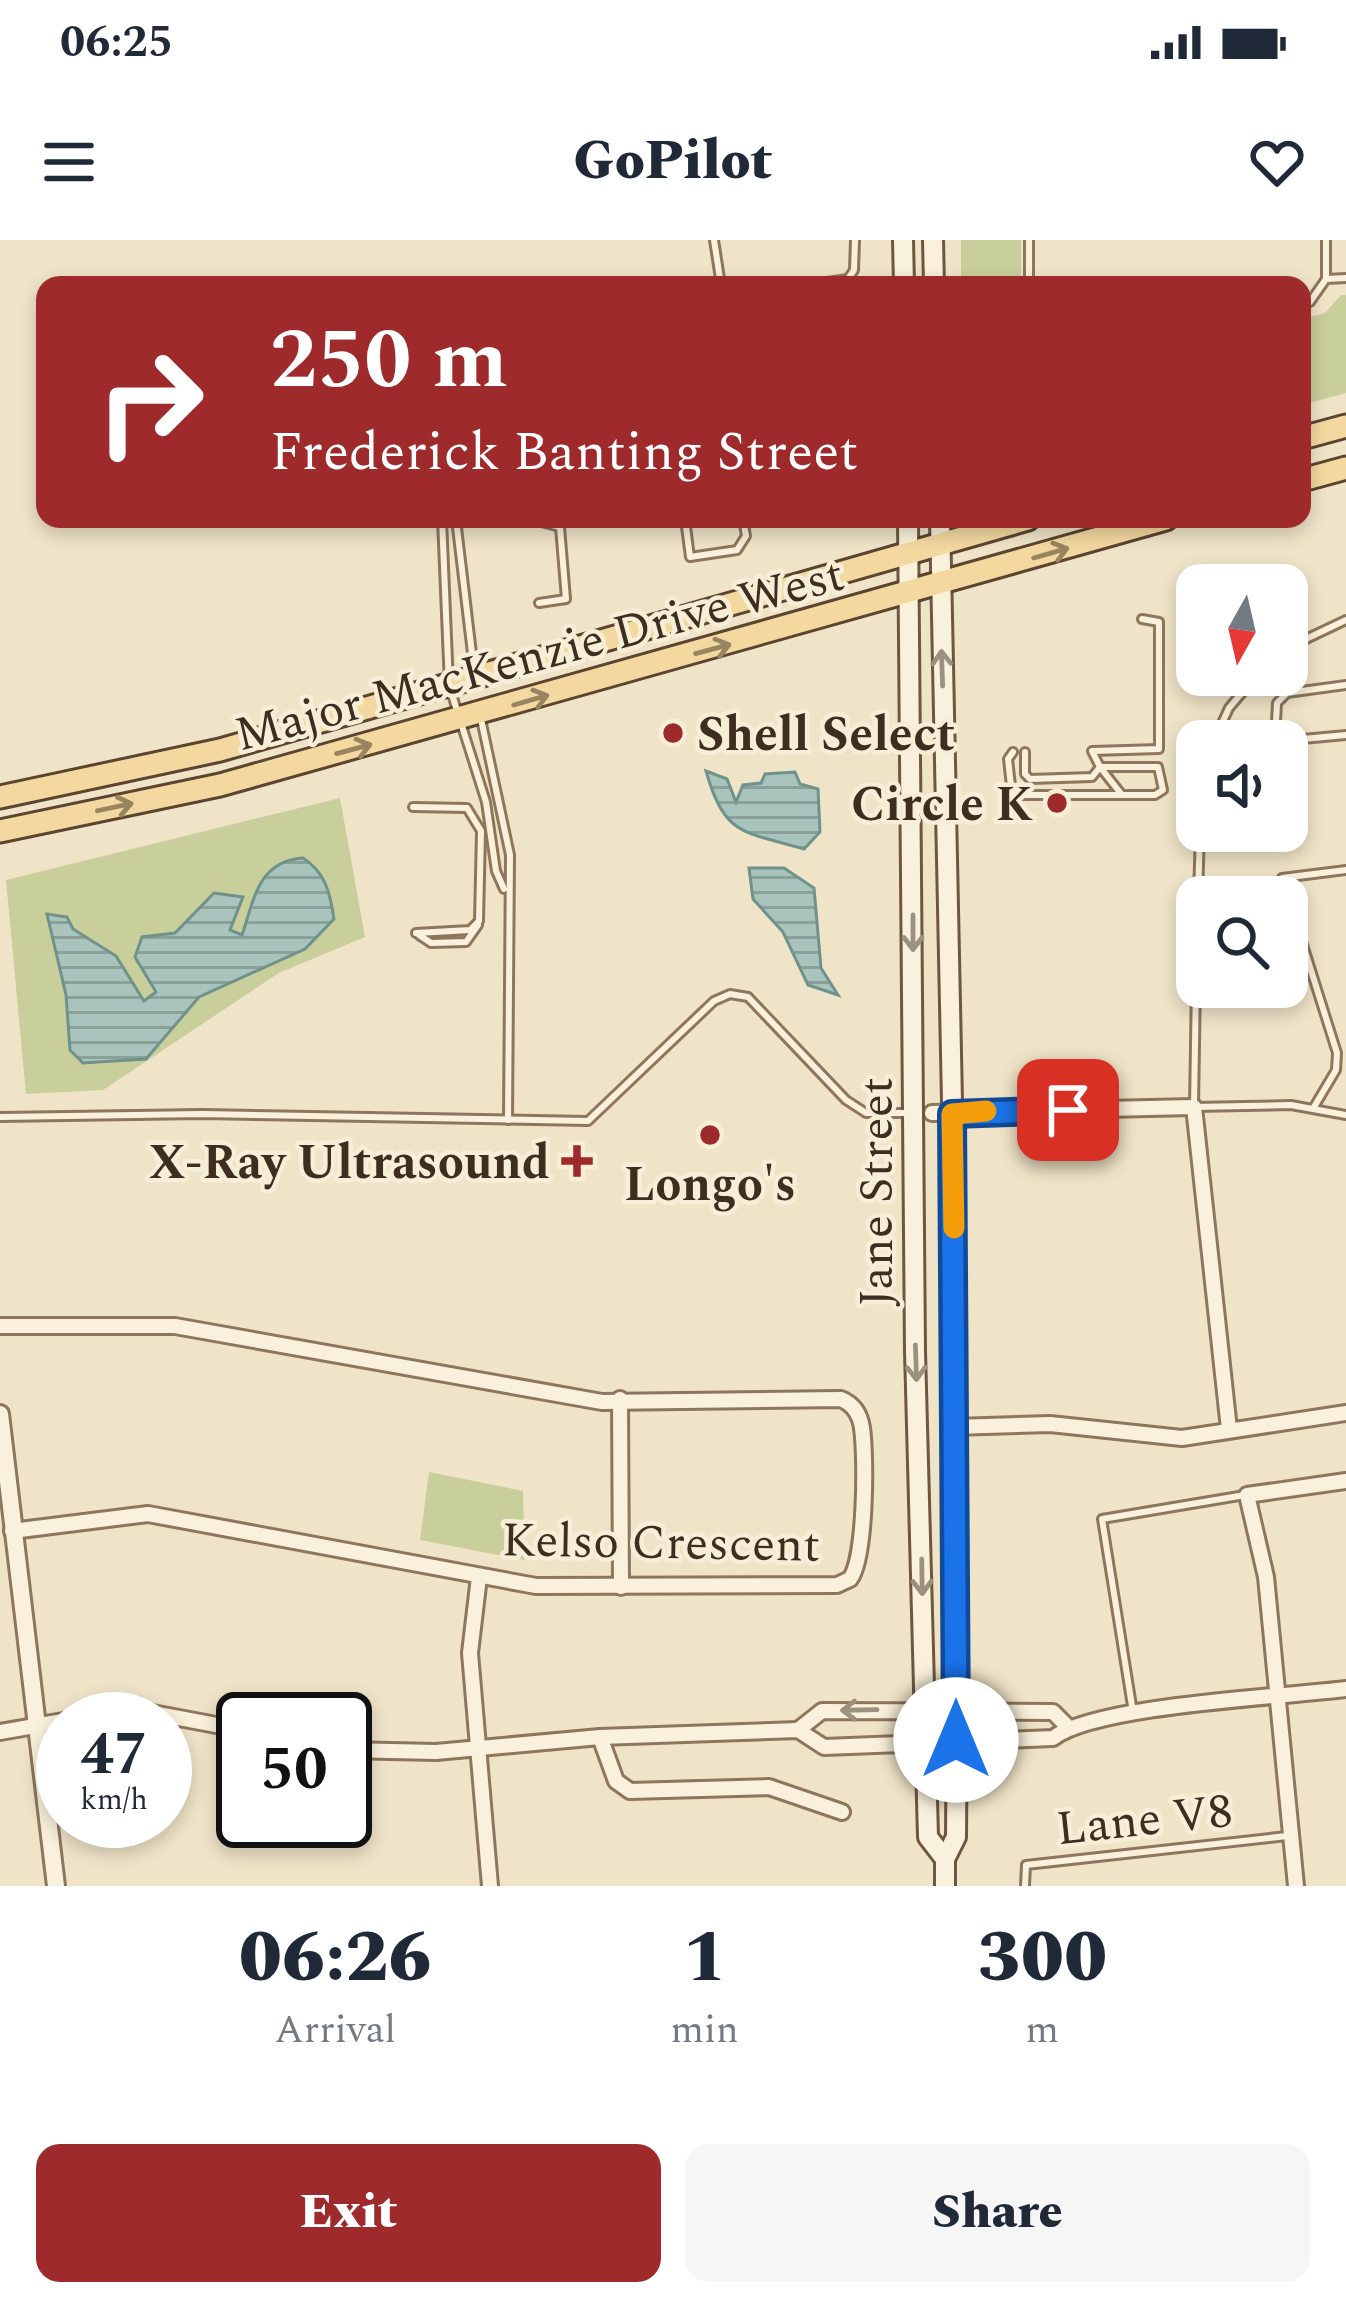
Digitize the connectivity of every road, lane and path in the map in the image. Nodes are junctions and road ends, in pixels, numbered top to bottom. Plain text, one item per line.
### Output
1 (714, 240) edge
2 (855, 240) edge
3 (903, 240) edge
4 (933, 240) edge
5 (1029, 240) edge
6 (1326, 240) edge
7 (720, 276) edge
8 (850, 276) edge
9 (904, 276) edge
10 (934, 276) edge
11 (1029, 276) edge
12 (1346, 278) edge
13 (1326, 279) junction
14 (1311, 301) edge
15 (1346, 426) edge
16 (1311, 436) edge
17 (1346, 468) edge
18 (1311, 478) edge
19 (442, 528) edge
20 (457, 528) edge
21 (560, 528) edge
22 (686, 528) edge
23 (745, 528) edge
24 (908, 528) edge
25 (940, 528) edge
26 (998, 528) edge
27 (1136, 528) edge
28 (940, 545) junction
29 (908, 557) junction
30 (939, 586) junction
31 (911, 595) junction
32 (539, 603) dead end
33 (1142, 619) dead end
34 (1346, 620) edge
35 (1308, 638) edge
36 (474, 678) junction
37 (449, 685) junction
38 (1346, 685) edge
39 (470, 717) junction
40 (1277, 720) edge
41 (1346, 735) edge
42 (1308, 738) edge
43 (1013, 752) dead end
44 (1025, 752) dead end
45 (1100, 767) junction
46 (1122, 795) junction
47 (0, 797) edge
48 (412, 807) dead end
49 (0, 831) edge
50 (1346, 870) edge
51 (506, 892) junction
52 (416, 933) dead end
53 (1196, 1008) edge
54 (1194, 1107) junction
55 (1313, 1109) junction
56 (932, 1113) junction
57 (1346, 1115) edge
58 (0, 1117) edge
59 (508, 1120) junction
60 (0, 1326) edge
61 (620, 1400) junction
62 (1346, 1413) edge
63 (0, 1414) edge
64 (953, 1427) junction
65 (1229, 1429) junction
66 (1346, 1480) edge
67 (1247, 1495) junction
68 (12, 1531) junction
69 (479, 1577) junction
70 (621, 1587) junction
71 (1346, 1689) edge
72 (1279, 1698) junction
73 (957, 1708) junction
74 (926, 1709) junction
75 (1133, 1715) junction
76 (34, 1727) junction
77 (1068, 1727) junction
78 (798, 1730) junction
79 (0, 1732) edge
80 (600, 1737) junction
81 (956, 1740) junction
82 (927, 1741) junction
83 (478, 1746) junction
84 (372, 1751) edge
85 (842, 1811) dead end
86 (1291, 1835) junction
87 (945, 1858) junction
88 (56, 1886) edge
89 (490, 1886) edge
90 (945, 1886) edge
91 (1025, 1886) edge
92 (1296, 1886) edge

1 - 7 lane
2 - 8 lane
3 - 9 main road
4 - 10 main road
5 - 11 lane
6 - 13 lane
12 - 13 lane
13 - 14 lane
15 - 16 main road
17 - 18 main road
19 - 37 lane
20 - 36 lane
21 - 32 lane
22 - 23 lane
24 - 29 main road, Jane Street
25 - 28 main road, Jane Street
26 - 28 main road, Major MacKenzie Drive West
30 -> 27 main road, Major MacKenzie Drive West
28 - 29 main road, Major MacKenzie Drive West
28 - 30 main road, Jane Street
29 - 31 main road, Jane Street
29 - 36 main road, Major MacKenzie Drive West
30 - 31 main road, Major MacKenzie Drive West
56 -> 30 main road, Jane Street
39 -> 31 main road, Major MacKenzie Drive West
31 -> 56 main road, Jane Street
33 - 45 lane
34 - 35 lane
36 - 37 main road, Major MacKenzie Drive West
36 - 39 lane
37 - 39 lane
37 - 47 main road, Major MacKenzie Drive West
38 - 40 lane
49 -> 39 main road, Major MacKenzie Drive West
39 - 51 lane
39 - 51 lane
41 - 42 lane
43 - 46 lane
44 - 45 lane
45 - 46 lane
45 - 46 lane
48 - 52 lane
50 - 55 lane
51 - 59 lane
53 - 54 lane
54 - 55 lane
54 - 56 street
54 - 65 street
55 - 57 lane
56 - 59 lane
56 - 64 main road, Jane Street
56 -> 74 main road, Jane Street
58 - 59 lane
60 - 61 street, Kelso Crescent
61 - 70 street
61 - 70 street, Kelso Crescent
62 - 65 street
63 - 68 street
64 - 65 street
64 - 73 main road, Jane Street
66 - 67 street
67 - 72 street
67 - 75 lane
68 - 69 street, Kelso Crescent
68 - 76 street
69 - 70 street, Kelso Crescent
69 - 83 street
71 - 72 street
72 - 75 street
72 - 86 street
73 - 74 street
73 - 77 street
73 - 81 main road, Jane Street
74 -> 78 street
74 - 82 main road, Jane Street
75 - 77 street
76 - 79 street
76 - 88 street
77 - 81 street
78 - 80 street
78 - 82 street
80 - 83 street
80 - 85 street
81 - 82 street
81 - 87 main road, Jane Street
82 - 87 main road, Jane Street
83 - 84 street
83 - 89 street
86 - 91 lane, Lane V8
86 - 92 street
87 - 90 main road, Jane Street

